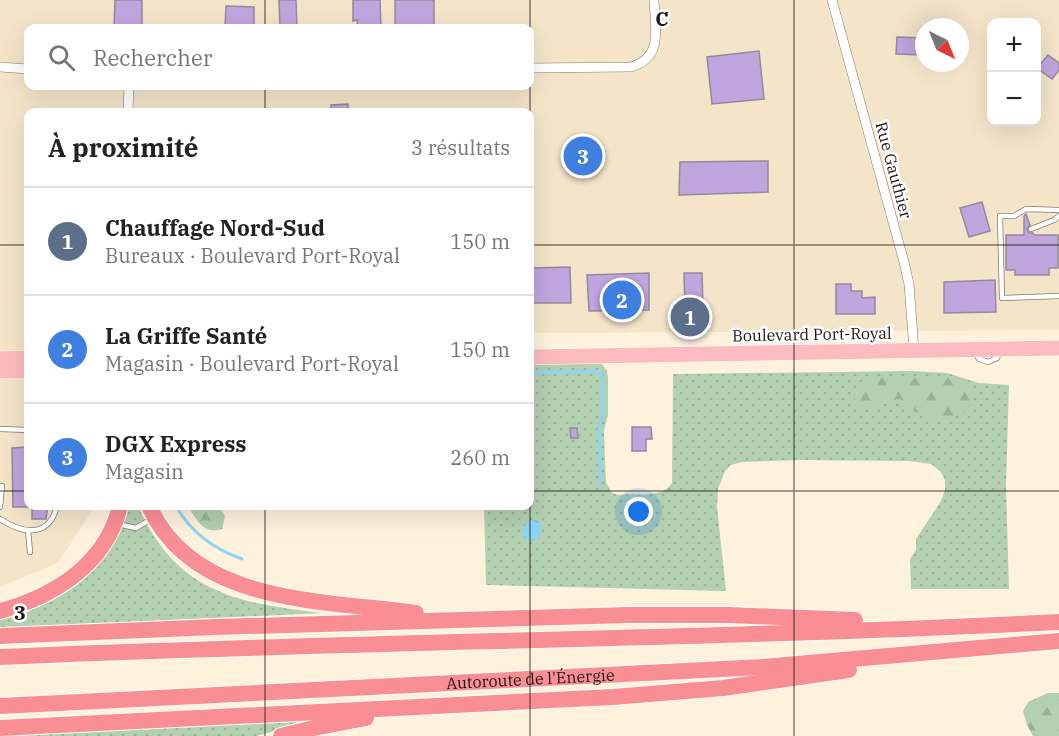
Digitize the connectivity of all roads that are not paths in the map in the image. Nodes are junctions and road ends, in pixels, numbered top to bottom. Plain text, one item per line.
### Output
1 (654, 0) edge
2 (832, 0) edge
3 (0, 67) edge
4 (534, 68) edge
5 (24, 69) edge
6 (129, 90) edge
7 (128, 108) edge
8 (1059, 210) edge
9 (1059, 216) edge
10 (1031, 230) dead end
11 (1059, 296) edge
12 (1059, 348) edge
13 (914, 350) junction
14 (534, 357) edge
15 (24, 358) edge
16 (0, 359) edge
17 (0, 371) edge
18 (24, 371) edge
19 (0, 429) edge
20 (24, 430) edge
21 (2, 486) dead end
22 (0, 507) edge
23 (56, 510) edge
24 (119, 510) edge
25 (152, 511) edge
26 (0, 519) edge
27 (114, 524) junction
28 (28, 530) junction
29 (30, 552) dead end
30 (0, 611) edge
31 (462, 620) junction
32 (1059, 622) edge
33 (981, 626) junction
34 (0, 636) edge
35 (1059, 641) edge
36 (1019, 645) junction
37 (0, 657) edge
38 (0, 706) edge
39 (429, 706) junction
40 (0, 728) edge
41 (281, 736) edge

1 - 4 street
2 - 13 street, Rue Gauthier
3 - 5 street
6 - 7 street
8 - 11 lane
9 - 10 lane
12 - 13 main road, Boulevard Port-Royal
13 - 14 main road, Boulevard Port-Royal
15 - 16 main road
17 - 18 main road
19 - 20 lane
21 - 22 lane
23 - 28 lane
24 - 27 highway
25 - 27 lane
25 - 31 highway
26 - 28 lane
27 - 30 highway
28 - 29 lane
31 - 33 highway
31 - 34 highway
32 - 33 highway
33 - 37 highway
35 - 36 highway, Autoroute de l'Énergie
36 - 38 highway, Autoroute de l'Énergie
36 - 39 highway
39 - 40 highway
39 - 41 highway

